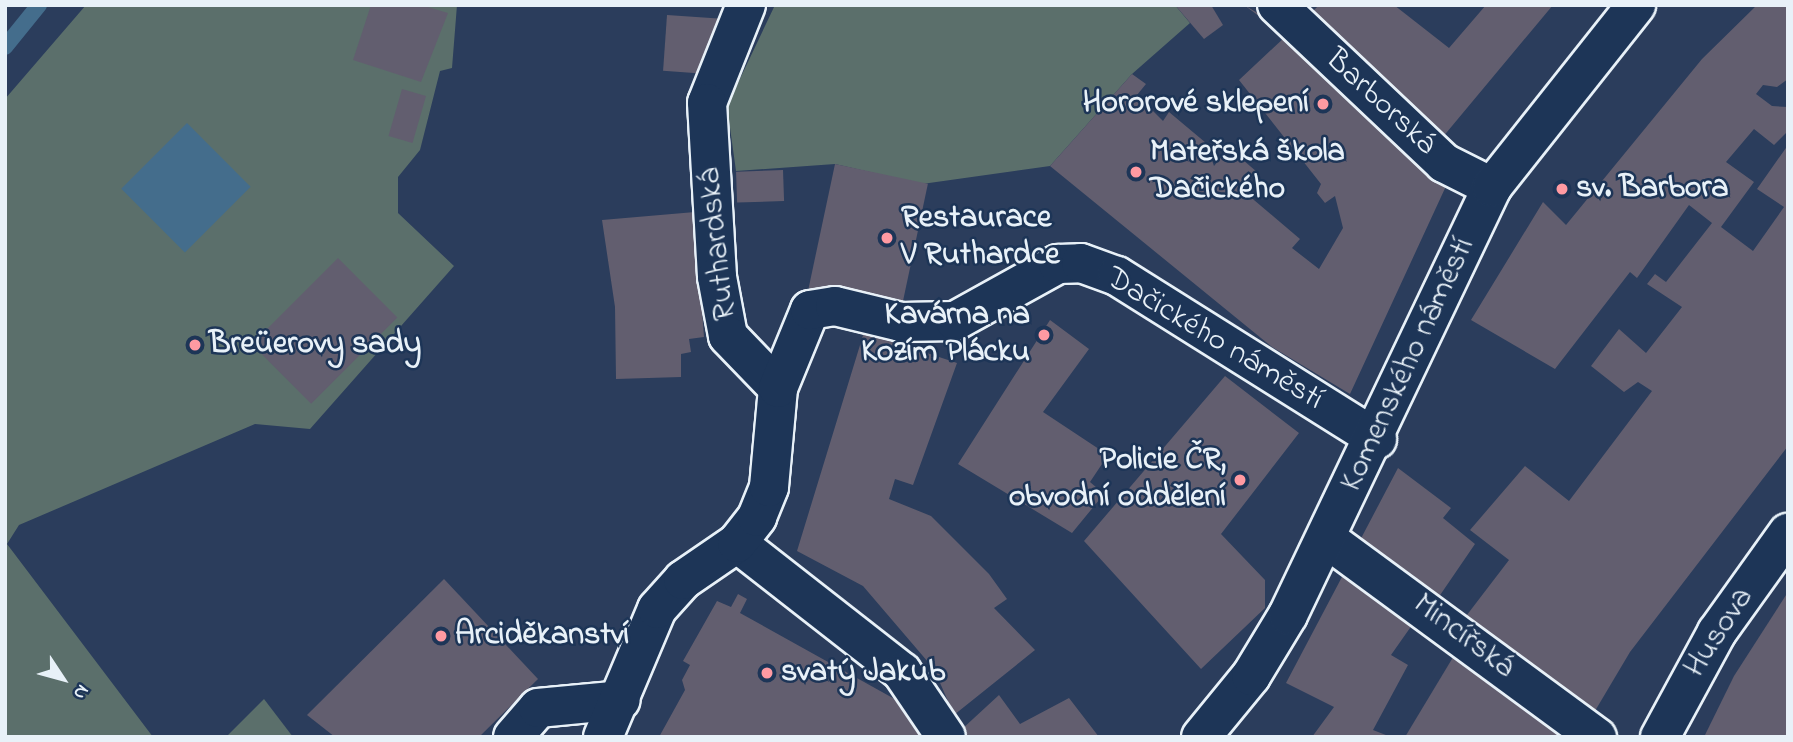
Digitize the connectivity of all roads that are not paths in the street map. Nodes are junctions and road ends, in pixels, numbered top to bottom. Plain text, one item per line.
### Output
1 (746, 5) edge
2 (1636, 5) edge
3 (1288, 16) edge
4 (1492, 187) junction
5 (778, 388) junction
6 (1377, 439) junction
7 (1788, 533) edge
8 (1327, 539) junction
9 (737, 543) junction
10 (621, 699) junction
11 (513, 737) edge
12 (603, 737) edge
13 (946, 737) edge
14 (1200, 737) edge
15 (1597, 737) edge
16 (1660, 737) edge

1 - 5 street, Ruthardská
2 - 4 street, Komenského náměstí
3 - 4 street, Barborská
4 - 6 street, Komenského náměstí
5 - 6 street, Dačického náměstí
5 - 9 street
6 - 8 street, Komenského náměstí
7 - 16 street, Husova
8 - 14 street, Komenského náměstí
8 - 15 street, Mincířská
9 - 10 street
9 - 13 street
10 - 11 street
10 - 12 street

